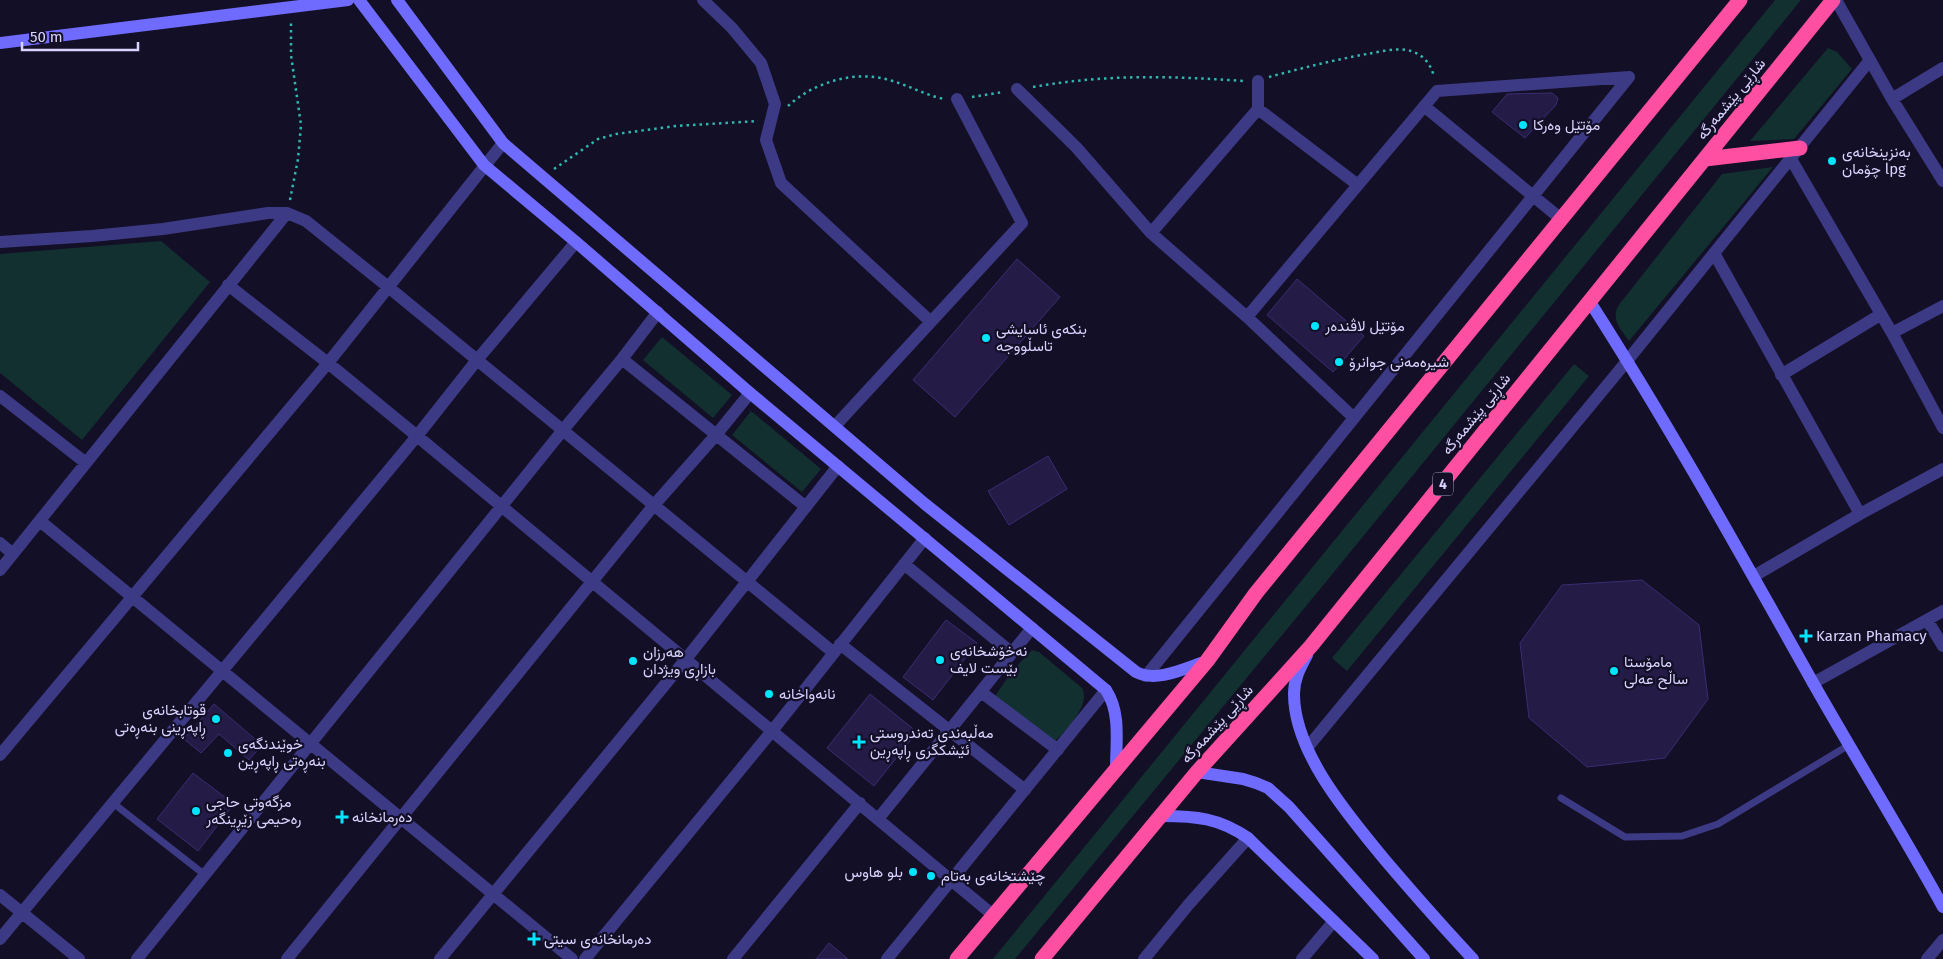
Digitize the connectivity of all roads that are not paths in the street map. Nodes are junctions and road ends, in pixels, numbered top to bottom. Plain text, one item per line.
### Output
1 (348, 0) edge
2 (359, 0) edge
3 (397, 0) edge
4 (703, 0) edge
5 (1740, 0) edge
6 (1834, 0) edge
7 (271, 4) edge
8 (299, 4) edge
9 (0, 43) edge
10 (1870, 60) junction
11 (1943, 68) edge
12 (1258, 81) road end
13 (1017, 89) road end
14 (1892, 98) junction
15 (957, 99) road end
16 (1424, 106) junction
17 (1258, 109) junction
18 (503, 143) junction
19 (1796, 154) junction
20 (1705, 158) junction
21 (484, 165) junction
22 (1943, 181) edge
23 (1358, 185) junction
24 (1533, 196) junction
25 (287, 214) junction
26 (1561, 219) junction
27 (1151, 234) junction
28 (0, 242) edge
29 (576, 242) junction
30 (1714, 253) junction
31 (228, 285) junction
32 (388, 286) junction
33 (1590, 302) junction
34 (1943, 306) edge
35 (658, 312) junction
36 (1880, 315) junction
37 (1247, 317) junction
38 (931, 322) junction
39 (1892, 333) junction
40 (477, 360) junction
41 (622, 360) junction
42 (1627, 361) junction
43 (328, 362) junction
44 (1781, 375) junction
45 (750, 393) junction
46 (0, 396) edge
47 (1354, 418) junction
48 (835, 426) junction
49 (1943, 428) edge
50 (563, 430) junction
51 (716, 435) junction
52 (417, 436) junction
53 (86, 463) junction
54 (838, 466) junction
55 (1943, 469) edge
56 (654, 505) junction
57 (502, 506) junction
58 (806, 506) junction
59 (1860, 514) junction
60 (40, 521) junction
61 (925, 538) junction
62 (0, 543) edge
63 (13, 554) junction
64 (904, 564) junction
65 (0, 570) edge
66 (1754, 576) junction
67 (592, 581) junction
68 (746, 581) junction
69 (132, 597) junction
70 (1943, 611) edge
71 (1927, 620) junction
72 (1032, 628) junction
73 (1311, 646) junction
74 (1943, 646) edge
75 (837, 649) junction
76 (1012, 653) junction
77 (686, 659) junction
78 (1207, 661) junction
79 (222, 671) junction
80 (1146, 676) junction
81 (1813, 682) junction
82 (1106, 690) junction
83 (981, 692) junction
84 (772, 730) junction
85 (950, 731) junction
86 (310, 744) junction
87 (1849, 745) junction
88 (1307, 748) junction
89 (1058, 750) junction
90 (0, 755) edge
91 (1116, 768) junction
92 (1197, 772) junction
93 (1025, 790) junction
94 (1561, 798) dead end
95 (113, 803) junction
96 (860, 803) junction
97 (1162, 816) junction
98 (400, 818) junction
99 (878, 819) junction
100 (1248, 838) junction
101 (205, 874) junction
102 (951, 881) junction
103 (1939, 891) edge
104 (493, 894) junction
105 (0, 895) edge
106 (1943, 907) edge
107 (22, 912) junction
108 (993, 915) junction
109 (1334, 921) junction
110 (0, 939) edge
111 (1943, 940) edge
112 (79, 959) edge
113 (137, 959) edge
114 (288, 959) edge
115 (440, 959) edge
116 (572, 959) edge
117 (585, 959) edge
118 (733, 959) edge
119 (887, 959) edge
120 (958, 959) edge
121 (1042, 959) edge
122 (1144, 959) edge
123 (1302, 959) edge
124 (1373, 959) edge
125 (1424, 959) edge
126 (1473, 959) edge
127 (1927, 959) edge

1 - 8 main road
2 - 21 main road
3 - 18 main road
4 - 38 street
5 - 26 highway
6 - 10 street
6 - 20 highway, شاڕێی پێشمەرگە / 4
7 - 8 main road
7 - 9 main road
10 - 14 street
10 - 19 street
11 - 14 street
12 - 17 street
13 - 27 street
14 - 22 street
15 - 38 street
16 - 23 street
16 - 24 street
16 - 24 street
17 - 23 street
17 - 27 street
18 - 21 street
18 - 48 main road
19 - 20 highway
19 - 30 street
19 - 36 street
20 - 33 highway, شاڕێی پێشمەرگە / 4
21 - 29 main road
21 - 32 street
23 - 37 street
24 - 26 street
24 - 47 street
25 - 28 street
25 - 31 street
25 - 32 street
26 - 78 highway
27 - 37 street
29 - 35 main road
29 - 40 street
30 - 42 street
30 - 44 street
31 - 43 street
31 - 53 street
32 - 40 street
32 - 43 street
33 - 42 main road
33 - 73 highway, شاڕێی پێشمەرگە / 4
34 - 39 street
35 - 41 street
35 - 45 main road
36 - 39 street
36 - 44 street
37 - 47 street
38 - 48 street
39 - 49 street
40 - 50 street
40 - 52 street
41 - 50 street
41 - 51 street
42 - 66 main road
42 - 88 street
43 - 52 street
43 - 69 street
44 - 59 street
45 - 51 street
45 - 54 main road
46 - 53 street
47 - 80 street
48 - 80 main road
50 - 56 street
50 - 57 street
51 - 56 street
51 - 58 street
52 - 57 street
52 - 79 street
53 - 60 street
54 - 58 street
54 - 61 main road
55 - 59 street
56 - 67 street
56 - 68 street
57 - 67 street
57 - 86 street
58 - 68 street
59 - 66 street
60 - 63 street
60 - 69 street
61 - 64 street
61 - 72 main road
62 - 63 street
63 - 65 street
64 - 75 street
64 - 76 street
66 - 81 main road
67 - 77 street
67 - 98 street
68 - 75 street
68 - 77 street
69 - 79 street
69 - 90 street
70 - 71 street
71 - 74 street
71 - 81 street
72 - 76 street
72 - 82 main road
73 - 88 main road
73 - 92 highway, شاڕێی پێشمەرگە / 4
75 - 84 street
75 - 85 street
76 - 83 street
77 - 84 street
77 - 104 street
78 - 80 main road
78 - 91 highway
79 - 86 street
79 - 95 street
81 - 87 main road
82 - 89 street
82 - 91 main road
83 - 85 street
83 - 89 street
84 - 96 street
84 - 117 street
85 - 93 street
85 - 99 street
86 - 98 street
86 - 101 street
87 - 94 lane
87 - 103 main road
88 - 126 main road
89 - 93 street
91 - 108 highway
92 - 97 highway, شاڕێی پێشمەرگە / 4
92 - 125 main road
93 - 102 street
95 - 101 lane
95 - 107 street
96 - 99 street
96 - 118 street
97 - 100 main road
97 - 121 highway, شاڕێی پێشمەرگە / 4
98 - 104 street
98 - 114 street
99 - 102 street
100 - 109 main road
100 - 122 street
101 - 113 street
102 - 108 street
102 - 119 street
103 - 106 main road
104 - 115 street
104 - 116 street
105 - 107 street
107 - 110 street
107 - 112 street
108 - 120 highway
109 - 123 street
109 - 124 main road
111 - 127 street

